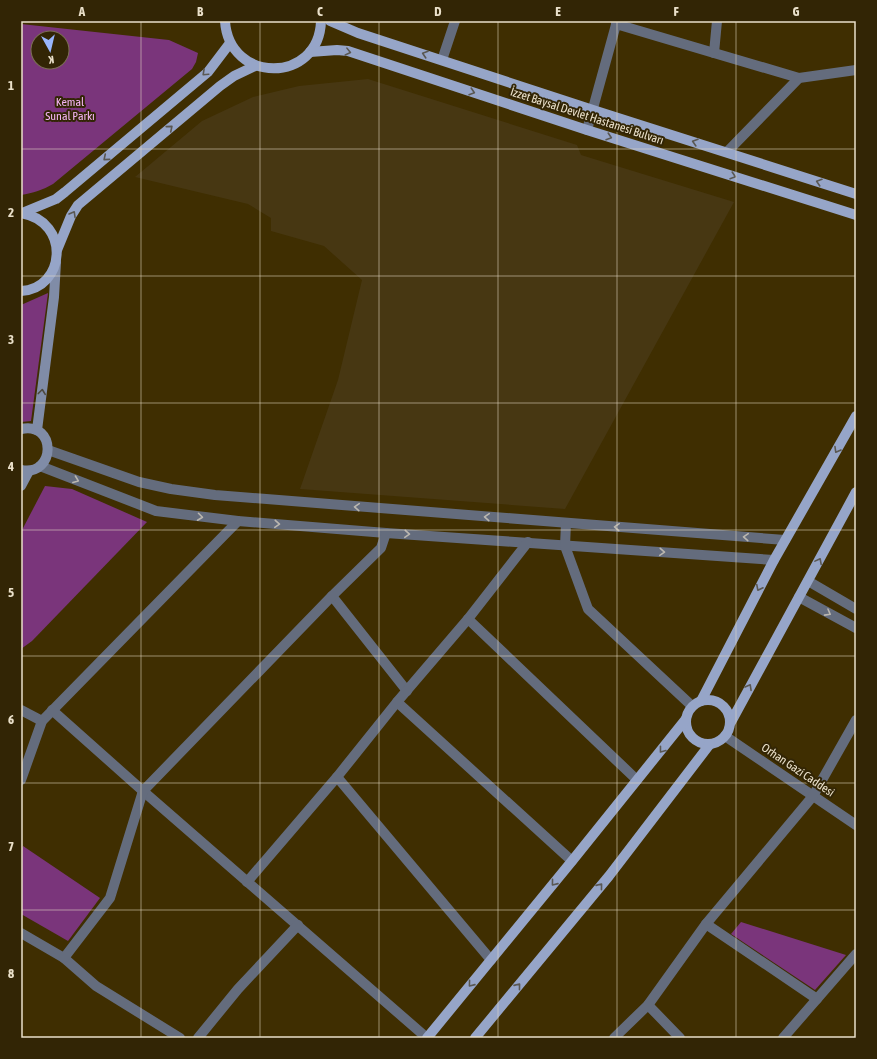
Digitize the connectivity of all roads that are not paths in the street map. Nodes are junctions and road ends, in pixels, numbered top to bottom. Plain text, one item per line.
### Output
1 (225, 21) edge
2 (321, 21) edge
3 (330, 21) edge
4 (455, 21) edge
5 (717, 21) edge
6 (617, 22) edge
7 (230, 43) junction
8 (310, 52) junction
9 (714, 53) junction
10 (442, 60) junction
11 (255, 66) junction
12 (856, 70) edge
13 (799, 78) junction
14 (593, 110) junction
15 (587, 130) junction
16 (727, 152) junction
17 (856, 194) edge
18 (21, 213) edge
19 (856, 215) edge
20 (57, 250) junction
21 (56, 261) junction
22 (21, 291) edge
23 (856, 416) edge
24 (21, 429) edge
25 (37, 430) junction
26 (48, 450) junction
27 (40, 466) junction
28 (25, 470) edge
29 (21, 486) edge
30 (856, 492) edge
31 (238, 521) junction
32 (566, 523) junction
33 (386, 533) junction
34 (785, 540) junction
35 (528, 542) junction
36 (564, 546) junction
37 (774, 560) junction
38 (808, 581) junction
39 (332, 596) junction
40 (799, 597) junction
41 (856, 609) edge
42 (468, 619) junction
43 (856, 628) edge
44 (406, 691) junction
45 (397, 702) junction
46 (696, 704) junction
47 (21, 710) edge
48 (52, 710) junction
49 (686, 719) junction
50 (856, 720) edge
51 (42, 721) junction
52 (731, 722) junction
53 (726, 736) junction
54 (710, 744) junction
55 (337, 777) junction
56 (21, 780) edge
57 (637, 780) junction
58 (143, 791) junction
59 (814, 796) junction
60 (856, 825) edge
61 (572, 861) junction
62 (247, 882) junction
63 (706, 924) junction
64 (298, 925) junction
65 (21, 933) edge
66 (856, 954) edge
67 (64, 958) junction
68 (491, 960) junction
69 (817, 999) junction
70 (648, 1005) junction
71 (180, 1038) edge
72 (198, 1038) edge
73 (427, 1038) edge
74 (475, 1038) edge
75 (614, 1038) edge
76 (680, 1038) edge
77 (782, 1038) edge

1 - 7 main road
2 - 8 main road
10 -> 3 main road, İzzet Baysal Devlet Hastanesi Bulvarı
4 - 10 street
5 - 9 street
6 - 9 street
6 - 14 street
7 - 11 main road
7 -> 18 main road
8 - 11 main road
8 -> 15 main road, İzzet Baysal Devlet Hastanesi Bulvarı
9 - 13 street
10 - 14 main road, İzzet Baysal Devlet Hastanesi Bulvarı
20 -> 11 main road
12 - 13 street
13 - 16 street
14 - 15 street
16 -> 14 main road, İzzet Baysal Devlet Hastanesi Bulvarı
15 -> 19 main road, İzzet Baysal Devlet Hastanesi Bulvarı
17 -> 16 main road, İzzet Baysal Devlet Hastanesi Bulvarı
18 - 20 main road
20 - 21 main road
21 - 22 main road
25 -> 21 main road
23 -> 34 main road
24 - 25 main road
25 - 26 main road
26 - 27 main road
32 -> 26 street
27 - 28 main road
27 -> 31 street
28 - 29 main road
38 -> 30 main road
31 -> 33 street
31 - 48 street
34 -> 32 street
32 - 36 street
33 -> 35 street
33 - 39 street
34 - 37 main road
35 - 36 street
35 - 42 street
36 -> 37 street
36 - 46 street
37 -> 46 main road
38 - 40 main road
38 - 41 street
39 - 44 street
39 - 58 street
40 -> 43 street
52 -> 40 main road
42 - 44 street
42 - 57 street
44 - 45 street
45 - 55 street
45 - 61 street
46 - 49 main road
46 - 52 main road
47 - 51 street
48 - 51 street
48 - 58 street
49 - 54 main road
49 -> 57 main road
50 - 59 street
51 - 56 street
52 - 53 main road
53 - 54 main road
53 - 59 street, Orhan Gazi Caddesi
74 -> 54 main road
55 - 62 street
55 - 68 street
57 - 61 main road
58 - 62 street
58 - 67 street
59 - 60 street, Orhan Gazi Caddesi
59 - 63 street
61 -> 68 main road
62 - 64 street
63 - 69 street
63 - 70 street
64 - 72 street
64 - 73 street
65 - 67 street
66 - 69 street
67 - 71 street
68 -> 73 main road
69 - 77 street
70 - 75 street
70 - 76 street

